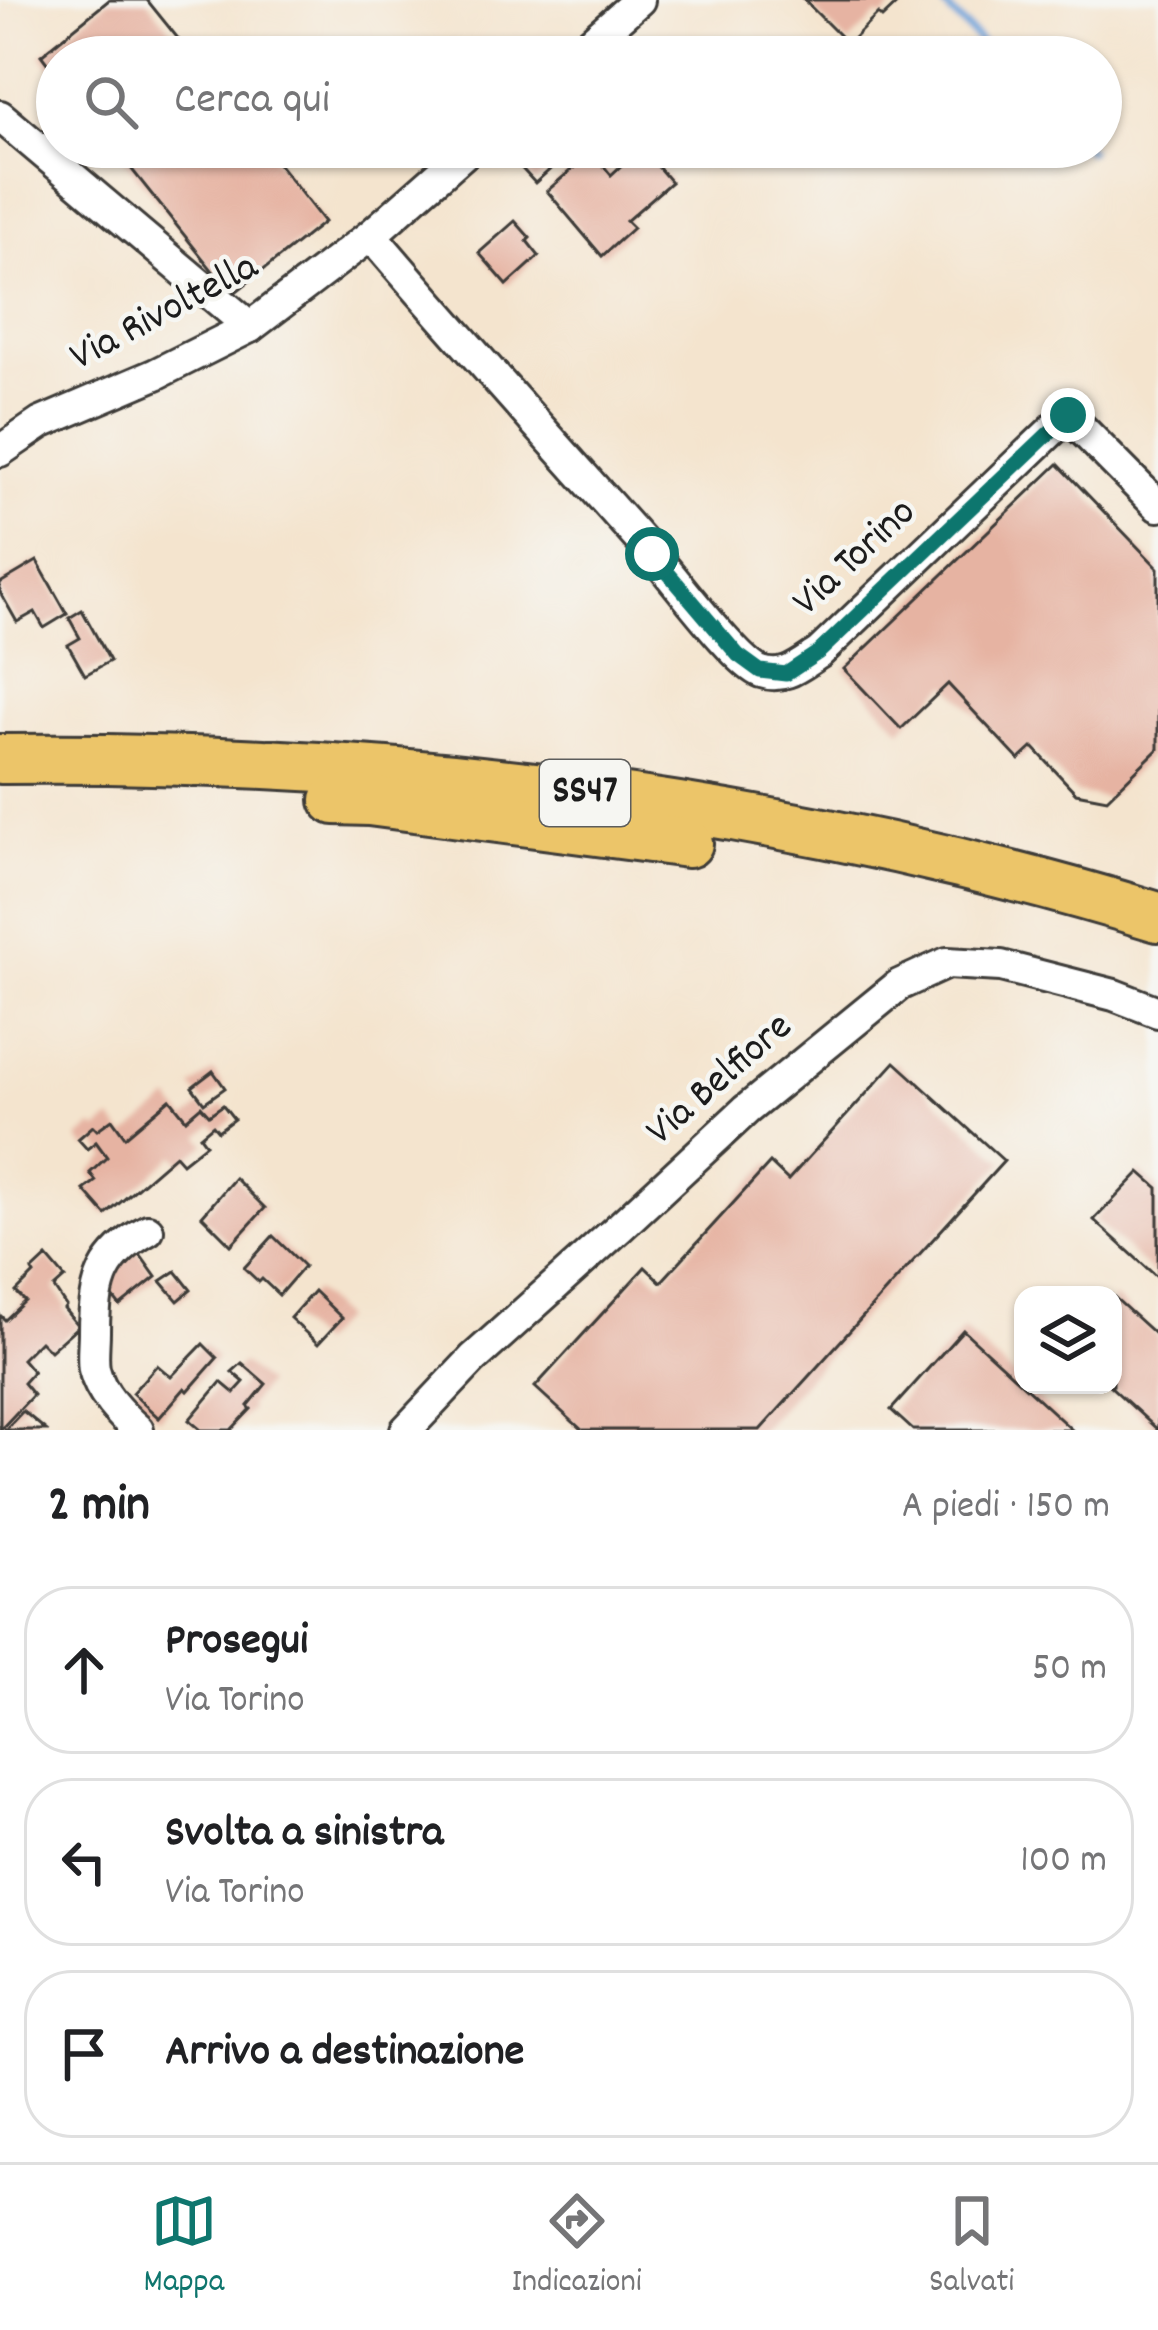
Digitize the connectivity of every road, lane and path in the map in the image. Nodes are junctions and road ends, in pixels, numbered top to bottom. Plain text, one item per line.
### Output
1 (639, 0) edge
2 (598, 36) edge
3 (0, 116) edge
4 (36, 146) edge
5 (62, 168) edge
6 (448, 168) edge
7 (371, 236) junction
8 (250, 327) junction
9 (0, 452) edge
10 (1158, 506) edge
11 (0, 759) edge
12 (0, 792) edge
13 (1158, 917) edge
14 (1158, 950) edge
15 (1158, 1012) edge
16 (148, 1230) dead end
17 (138, 1430) edge
18 (406, 1430) edge

1 - 2 street
3 - 4 street
5 - 8 street
6 - 7 street, Via Rivoltella
7 - 8 street, Via Rivoltella
7 - 10 street, Via Torino
8 - 9 street, Via Rivoltella
11 - 13 highway, SS47
12 - 14 highway, SS47
15 - 18 street, Via Belfiore
16 - 17 street

